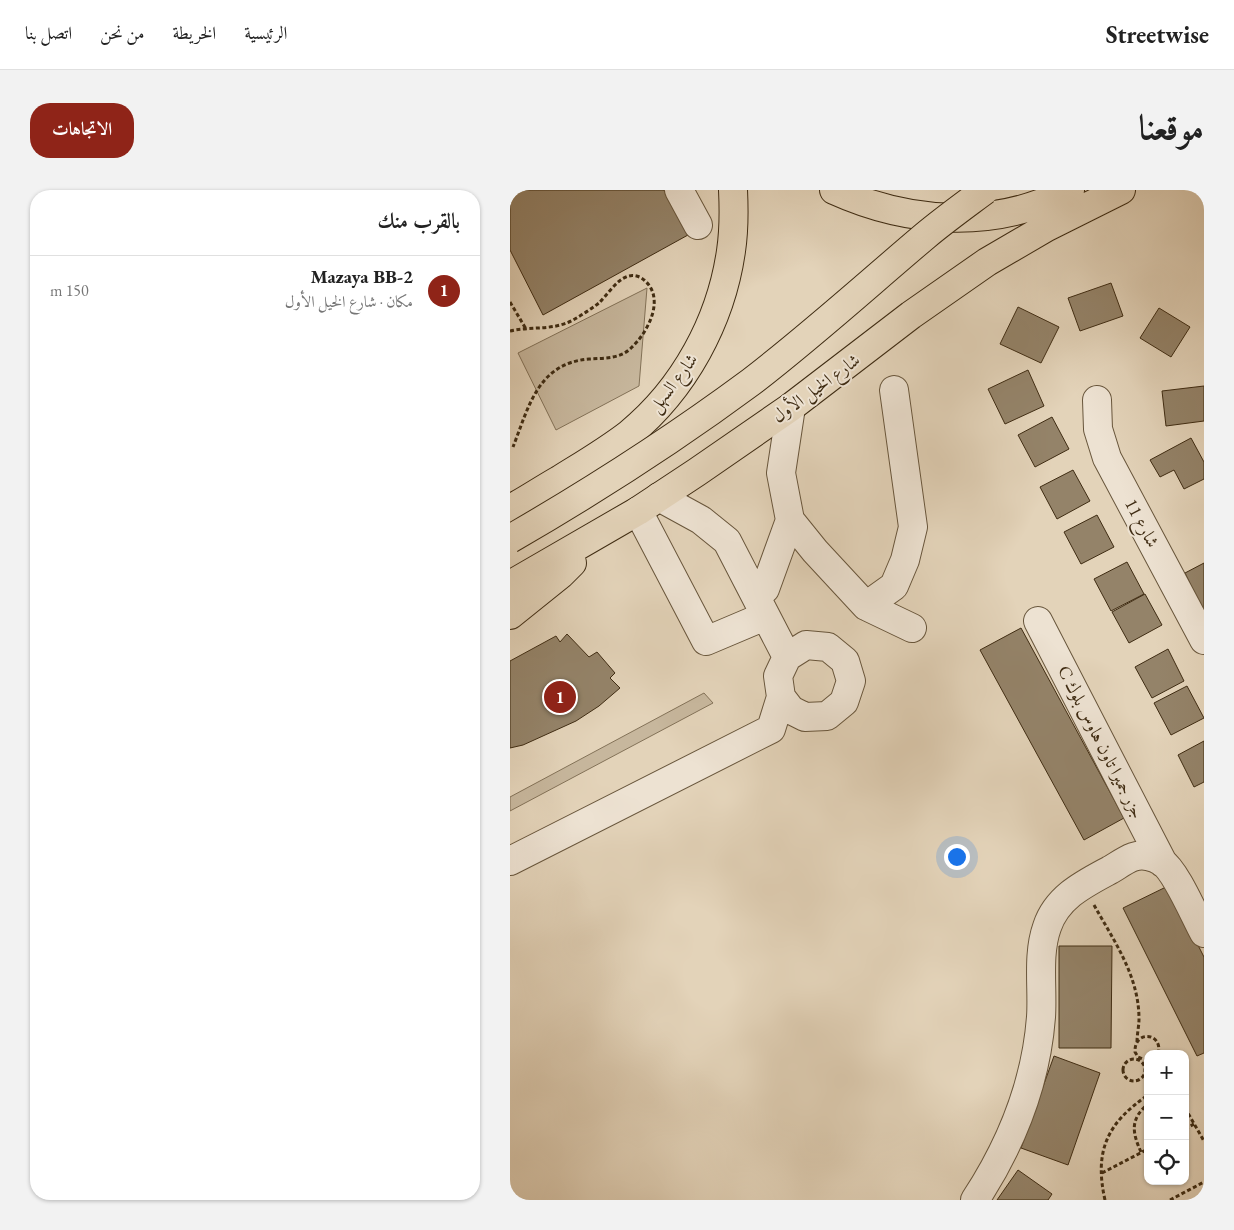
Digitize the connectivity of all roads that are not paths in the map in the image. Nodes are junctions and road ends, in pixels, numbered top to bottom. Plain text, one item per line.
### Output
1 (679, 190) edge
2 (733, 190) edge
3 (834, 190) edge
4 (985, 190) edge
5 (1070, 190) edge
6 (1121, 190) edge
7 (698, 225) dead end
8 (894, 390) dead end
9 (1097, 400) dead end
10 (792, 407) junction
11 (649, 504) junction
12 (510, 509) edge
13 (790, 520) junction
14 (601, 532) junction
15 (510, 539) edge
16 (510, 585) edge
17 (765, 589) dead end
18 (866, 606) junction
19 (510, 614) edge
20 (765, 616) junction
21 (1038, 621) dead end
22 (912, 628) dead end
23 (1204, 640) edge
24 (787, 656) junction
25 (781, 697) junction
26 (805, 717) junction
27 (772, 729) junction
28 (510, 862) edge
29 (1163, 863) junction
30 (1204, 933) edge
31 (975, 1200) edge

1 - 7 street
2 - 12 main road, شارع السهل
3 - 5 main road
4 - 15 main road, bridge
6 - 10 main road, شارع الخيل الأول
8 - 18 street
9 - 23 street, شارع 11
10 - 11 main road, شارع الخيل الأول
10 - 13 street
11 - 14 main road, شارع الخيل الأول
11 - 20 street
11 - 20 street
13 - 17 street
13 - 18 street
14 - 16 main road, شارع الخيل الأول
14 - 19 main road
18 - 22 street
20 - 24 street
21 - 29 street, C جزر جميرا تاون هاوس بلوك
24 - 25 street
24 - 26 street
25 - 26 street
25 - 27 street
26 - 27 street
27 - 28 street
29 - 30 street, C جزر جميرا تاون هاوس بلوك
29 - 31 street

